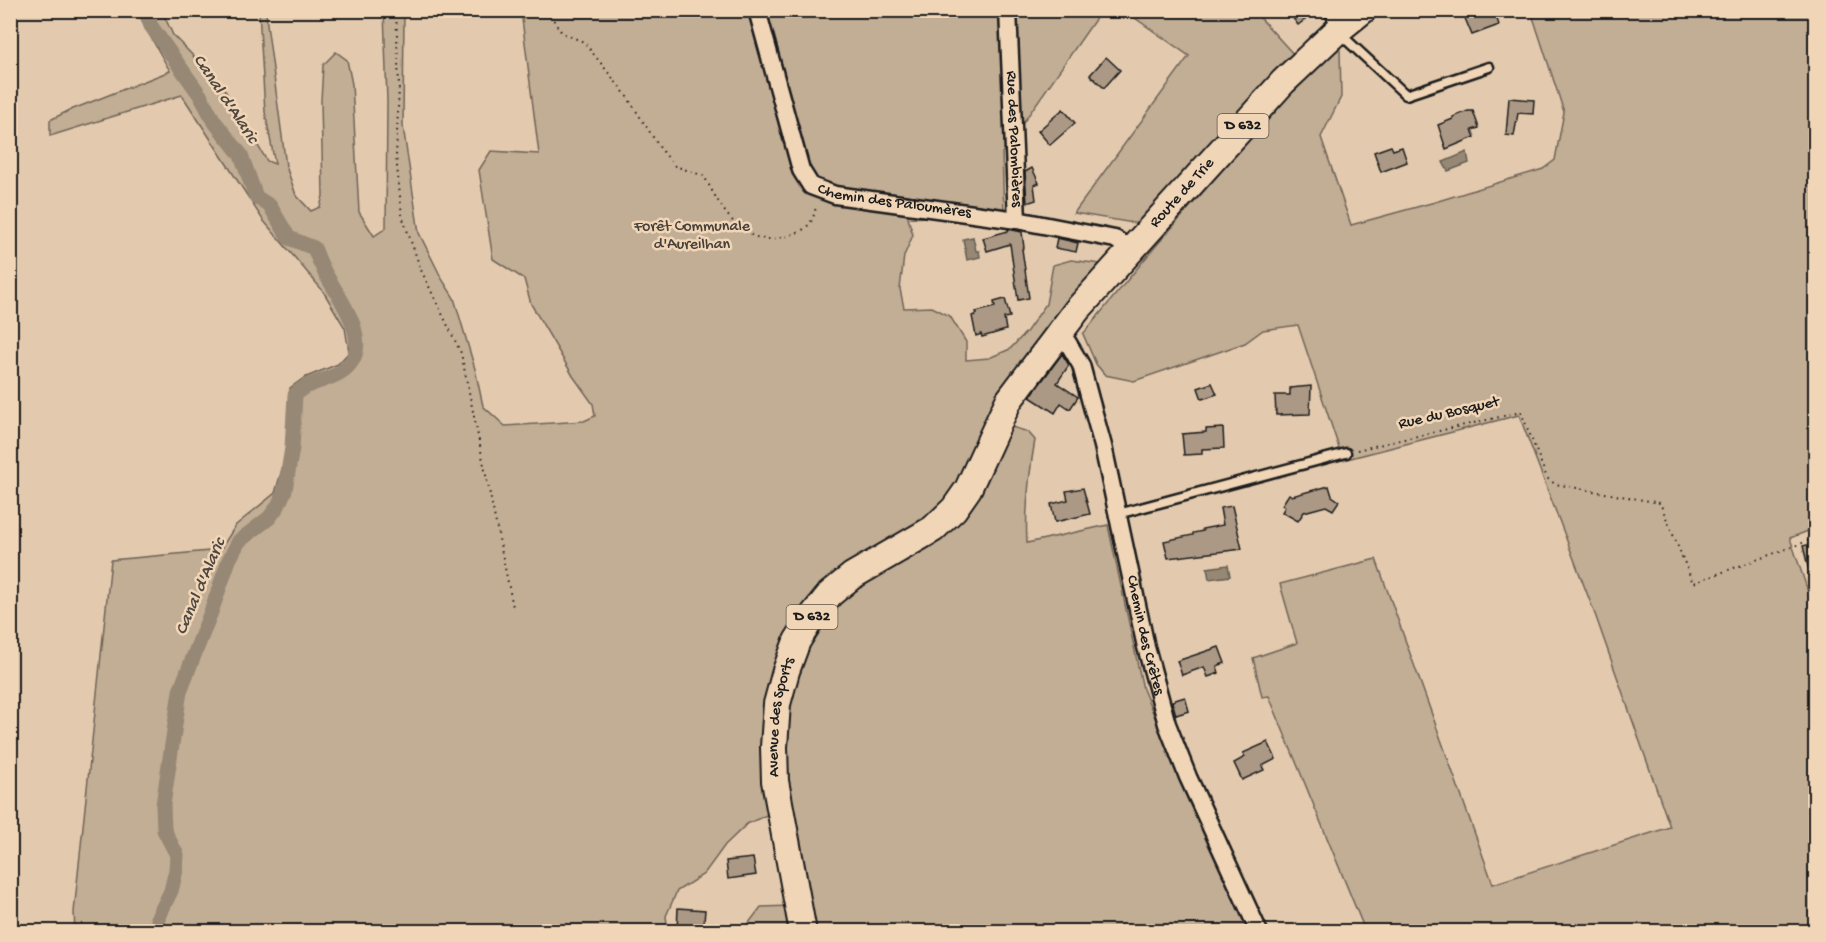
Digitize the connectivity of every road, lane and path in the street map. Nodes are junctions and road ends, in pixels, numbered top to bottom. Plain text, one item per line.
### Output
1 (396, 10) edge
2 (547, 10) edge
3 (757, 10) edge
4 (1008, 10) edge
5 (1363, 10) edge
6 (1333, 21) edge
7 (1489, 67) dead end
8 (819, 190) junction
9 (1017, 220) junction
10 (1132, 250) junction
11 (1059, 334) junction
12 (1346, 453) joint
13 (1118, 514) junction
14 (1815, 538) edge
15 (513, 607) dead end
16 (803, 932) edge
17 (1259, 932) edge

1 - 15 path
2 - 8 path
3 - 8 street, Chemin des Paloumères
4 - 9 street, Rue des Palombières
5 - 6 main road, Route de Trie / D 632
6 - 7 lane
6 - 10 main road, Route de Trie / D 632
8 - 9 street, Chemin des Paloumères
9 - 10 street, Rue des Palombières
10 - 11 main road, D 632
11 - 13 street, Chemin des Crêtes
11 - 16 main road, Avenue des Sports / D 632
12 - 13 lane
12 - 14 path, Rue du Bosquet
13 - 17 street, Chemin des Crêtes

